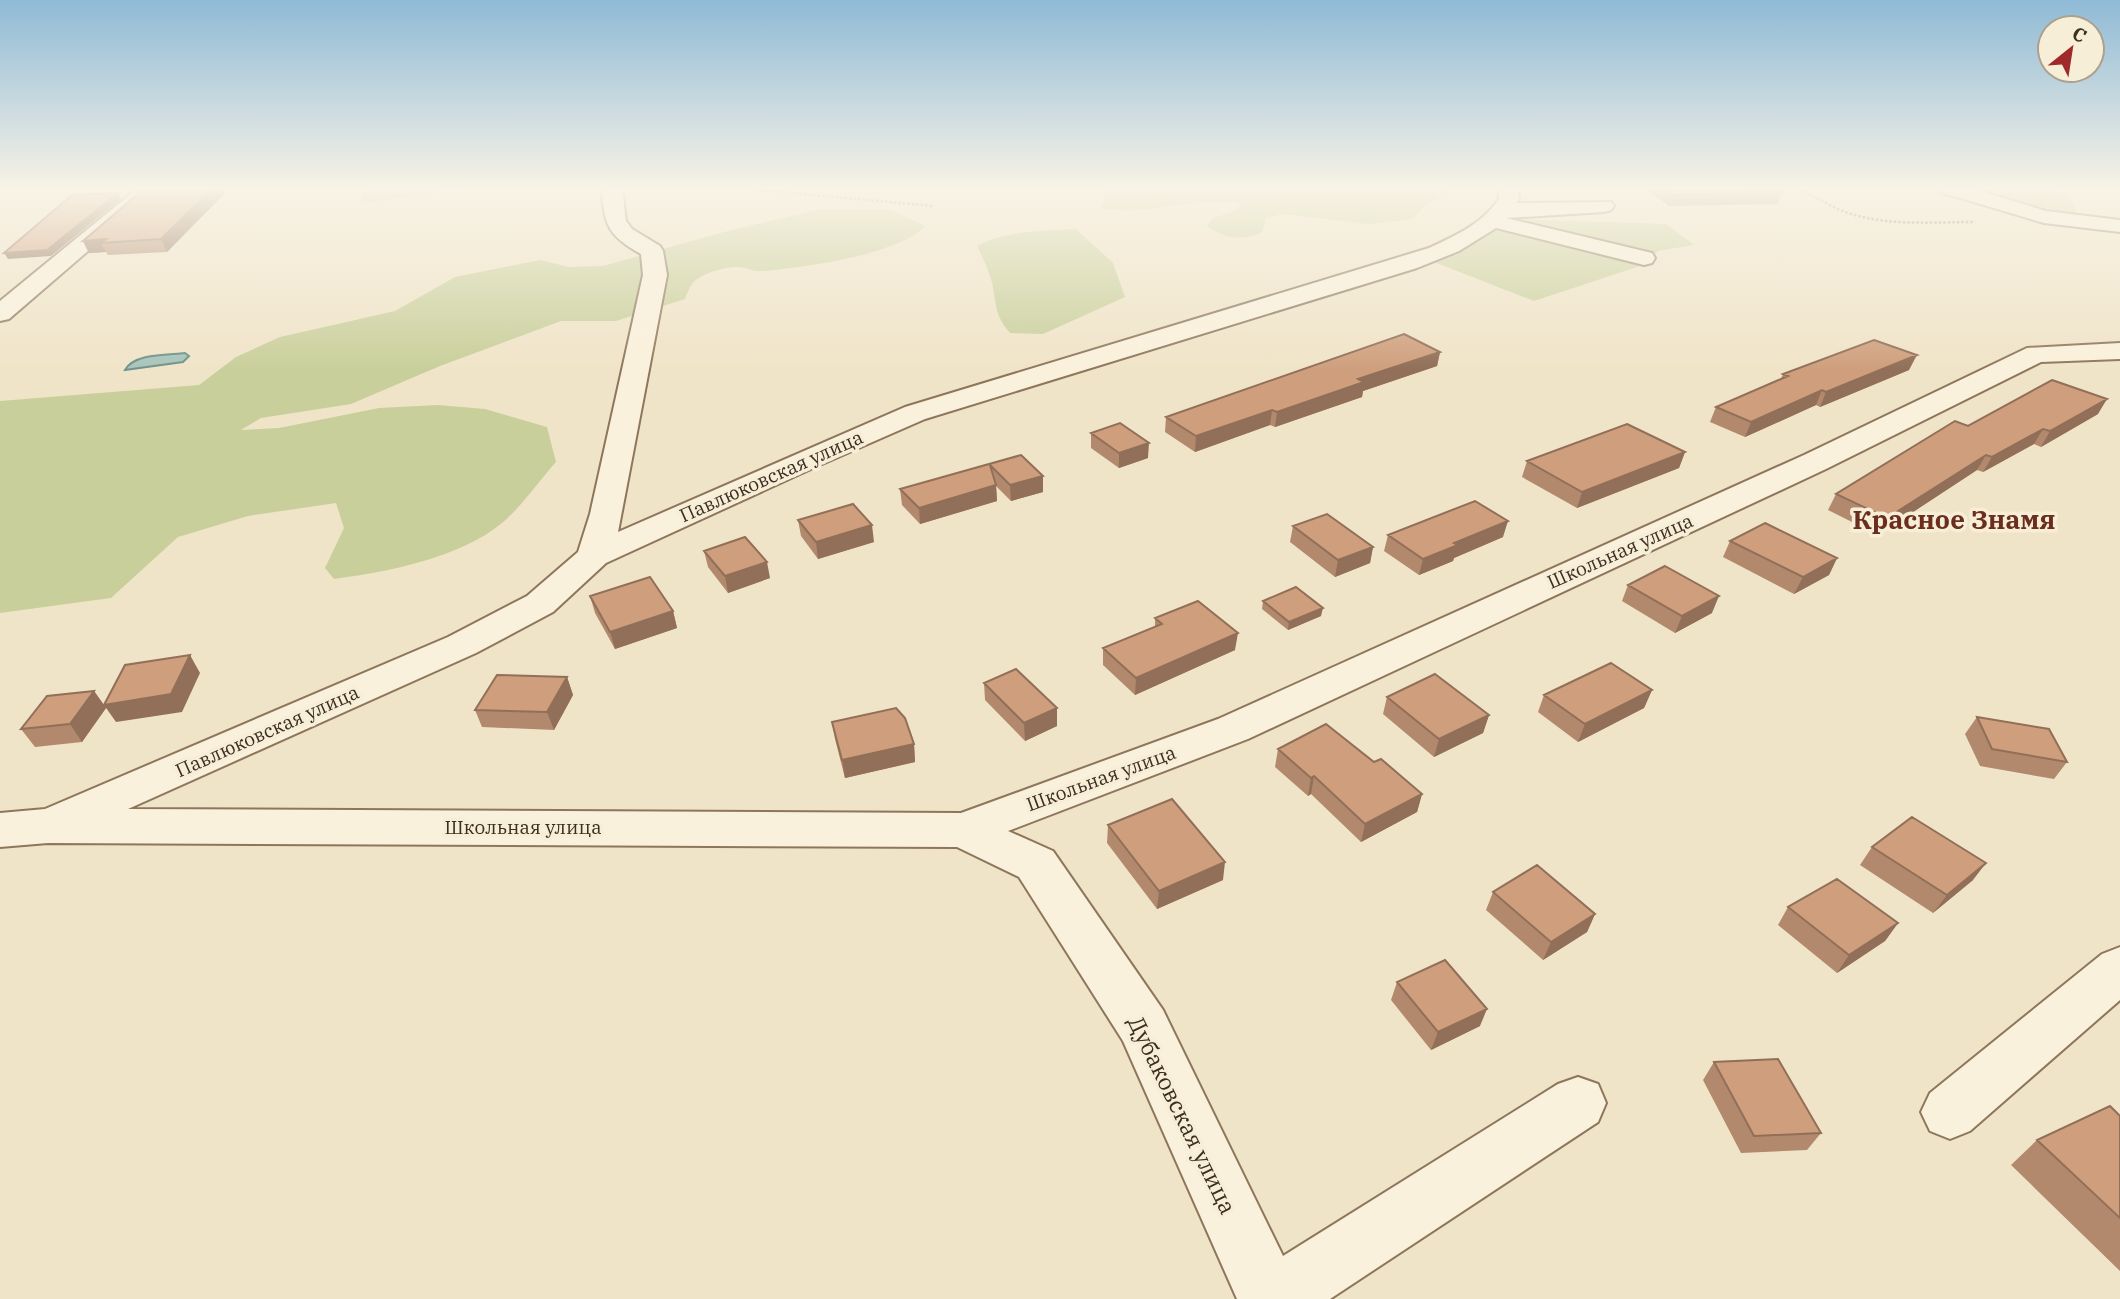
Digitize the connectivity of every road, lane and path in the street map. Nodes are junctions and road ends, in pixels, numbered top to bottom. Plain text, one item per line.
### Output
1 (78, 249) edge
2 (648, 249) edge
3 (1442, 249) edge
4 (1618, 249) edge
5 (1644, 258) dead end
6 (0, 314) edge
7 (2120, 351) edge
8 (594, 556) junction
9 (48, 826) junction
10 (0, 830) edge
11 (962, 830) junction
12 (2120, 970) edge
13 (1578, 1103) dead end
14 (1950, 1112) dead end
15 (1271, 1299) edge

1 - 6 street
2 - 8 street
3 - 8 street, Павлюковская улица
4 - 5 street
7 - 11 street, Школьная улица
8 - 9 street, Павлюковская улица
9 - 10 street, Школьная улица
9 - 11 street, Школьная улица
11 - 15 street, Дубаковская улица
12 - 14 street
13 - 15 street

